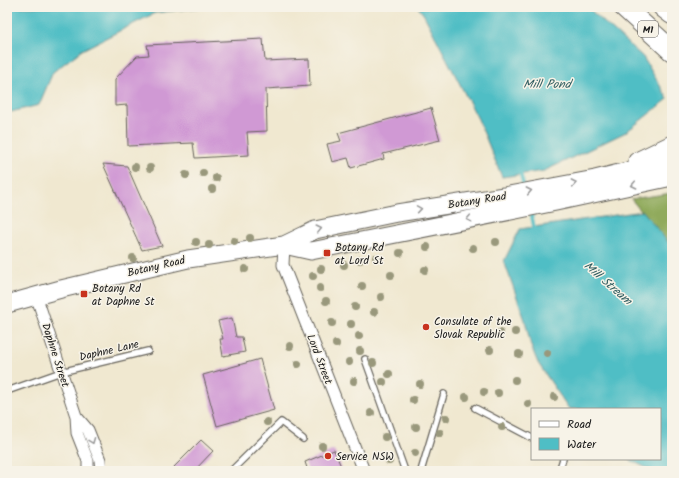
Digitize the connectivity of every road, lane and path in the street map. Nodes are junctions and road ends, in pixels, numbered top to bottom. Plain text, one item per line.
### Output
1 (624, 7) edge
2 (664, 7) edge
3 (672, 14) edge
4 (672, 52) edge
5 (672, 144) edge
6 (672, 160) edge
7 (672, 177) edge
8 (595, 179) junction
9 (555, 194) junction
10 (284, 245) junction
11 (36, 295) junction
12 (7, 304) edge
13 (148, 351) dead end
14 (366, 359) dead end
15 (61, 372) junction
16 (7, 391) edge
17 (444, 394) dead end
18 (475, 408) dead end
19 (76, 416) junction
20 (531, 437) edge
21 (303, 439) dead end
22 (563, 460) edge
23 (88, 471) edge
24 (100, 471) edge
25 (231, 471) edge
26 (364, 471) edge
27 (405, 471) edge
28 (421, 471) edge
29 (559, 471) edge

1 - 4 highway, M1
2 - 3 highway, M1
5 - 8 main road
6 - 8 main road, Botany Road
7 -> 9 main road, Botany Road
9 -> 8 main road, Botany Road
9 - 10 main road, Botany Road
10 - 11 main road, Botany Road
10 - 26 street, Lord Street
11 - 12 main road, Botany Road
11 - 15 street, Daphne Street
13 - 15 lane, Daphne Lane
14 - 27 lane
15 - 16 lane, Daphne Lane
15 - 19 street, Daphne Street
17 - 28 lane
18 - 20 lane
19 - 23 street, Daphne Street
19 -> 24 street, Daphne Street
21 - 25 lane
22 - 29 lane

